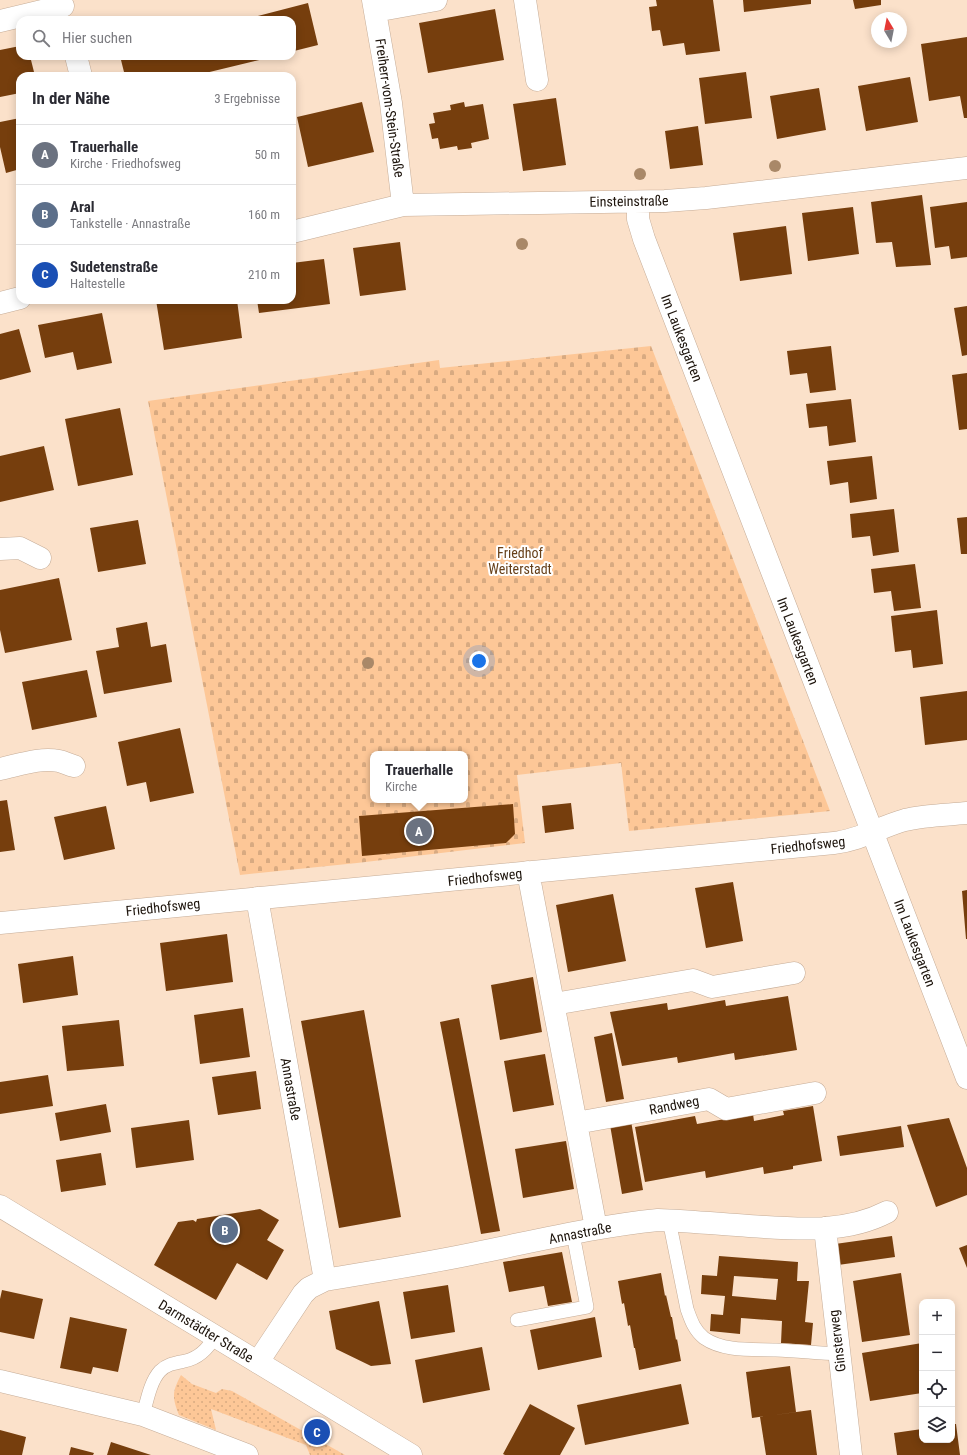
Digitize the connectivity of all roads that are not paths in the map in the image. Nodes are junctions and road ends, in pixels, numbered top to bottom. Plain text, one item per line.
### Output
1 (436, 0) edge
2 (525, 0) edge
3 (374, 6) edge
4 (64, 8) edge
5 (25, 16) edge
6 (16, 18) edge
7 (0, 21) edge
8 (77, 60) edge
9 (80, 72) edge
10 (537, 80) dead end
11 (967, 168) edge
12 (638, 202) junction
13 (403, 205) junction
14 (296, 231) edge
15 (16, 299) edge
16 (0, 303) edge
17 (0, 549) edge
18 (40, 558) dead end
19 (74, 766) dead end
20 (0, 769) edge
21 (967, 813) edge
22 (872, 833) junction
23 (528, 872) junction
24 (256, 898) junction
25 (0, 923) edge
26 (794, 973) dead end
27 (554, 1004) junction
28 (967, 1078) edge
29 (816, 1093) dead end
30 (576, 1123) junction
31 (0, 1206) edge
32 (887, 1212) dead end
33 (669, 1220) junction
34 (596, 1228) junction
35 (824, 1228) junction
36 (573, 1234) junction
37 (326, 1280) junction
38 (517, 1320) dead end
39 (215, 1336) junction
40 (838, 1354) junction
41 (258, 1362) junction
42 (0, 1381) edge
43 (143, 1415) junction
44 (247, 1455) edge
45 (411, 1455) edge
46 (851, 1455) edge

1 - 3 street, Freiherr-vom-Stein-Straße
2 - 10 street
3 - 13 street, Freiherr-vom-Stein-Straße
4 - 5 street
6 - 7 street
8 - 9 street
11 - 12 street, Einsteinstraße
12 - 13 street, Einsteinstraße
12 - 22 street, Im Laukesgarten
13 - 14 street, Einsteinstraße
15 - 16 street
17 - 18 street
19 - 20 street
21 - 22 street, Friedhofsweg
22 - 23 street, Friedhofsweg
22 - 28 street, Im Laukesgarten
23 - 24 street, Friedhofsweg
23 - 27 street
24 - 25 street, Friedhofsweg
24 - 37 street, Annastraße
26 - 27 street
27 - 30 street
29 - 30 street, Randweg
30 - 34 street
31 - 39 street, Darmstädter Straße
32 - 35 street, Annastraße
33 - 34 street, Annastraße
33 - 35 street, Annastraße
33 - 40 lane
34 - 36 street, Annastraße
35 - 40 street, Ginsterweg
36 - 37 street, Annastraße
36 - 38 lane
37 - 41 street, Annastraße
39 - 41 street, Darmstädter Straße
39 - 43 lane
40 - 46 street, Ginsterweg
41 - 45 street, Darmstädter Straße
42 - 43 street
43 - 44 street

